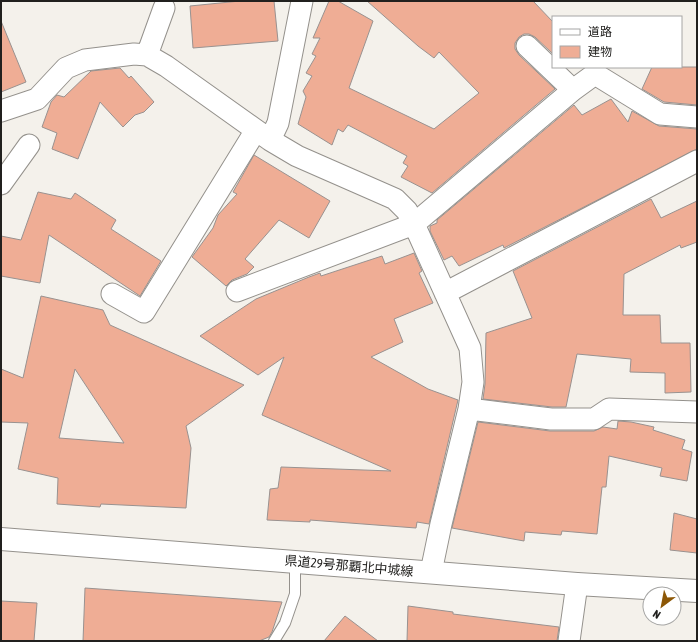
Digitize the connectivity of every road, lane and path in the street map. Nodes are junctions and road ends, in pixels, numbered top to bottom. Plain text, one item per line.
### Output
1 (302, 1) edge
2 (164, 8) dead end
3 (527, 46) dead end
4 (147, 55) junction
5 (599, 70) edge
6 (573, 90) junction
7 (1, 111) edge
8 (697, 117) edge
9 (263, 135) junction
10 (29, 145) dead end
11 (697, 160) edge
12 (1, 184) edge
13 (414, 224) junction
14 (237, 291) dead end
15 (445, 293) junction
16 (112, 294) dead end
17 (469, 409) junction
18 (697, 412) edge
19 (1, 538) edge
20 (294, 561) junction
21 (431, 572) junction
22 (577, 584) junction
23 (697, 591) edge
24 (274, 641) edge
25 (569, 641) edge

1 - 9 street
2 - 4 street
3 - 6 street
4 - 7 street
4 - 9 street
5 - 6 street
5 - 8 street
6 - 13 street
9 - 13 street
9 - 16 street
10 - 12 street
11 - 15 street
13 - 14 street
13 - 15 street
15 - 17 street
17 - 18 street
17 - 21 street
19 - 20 main road, 県道29号那覇北中城線
20 - 21 main road, 県道29号那覇北中城線
20 - 24 lane
21 - 22 main road, 県道29号那覇北中城線
22 - 23 main road, 県道29号那覇北中城線
22 - 25 street

